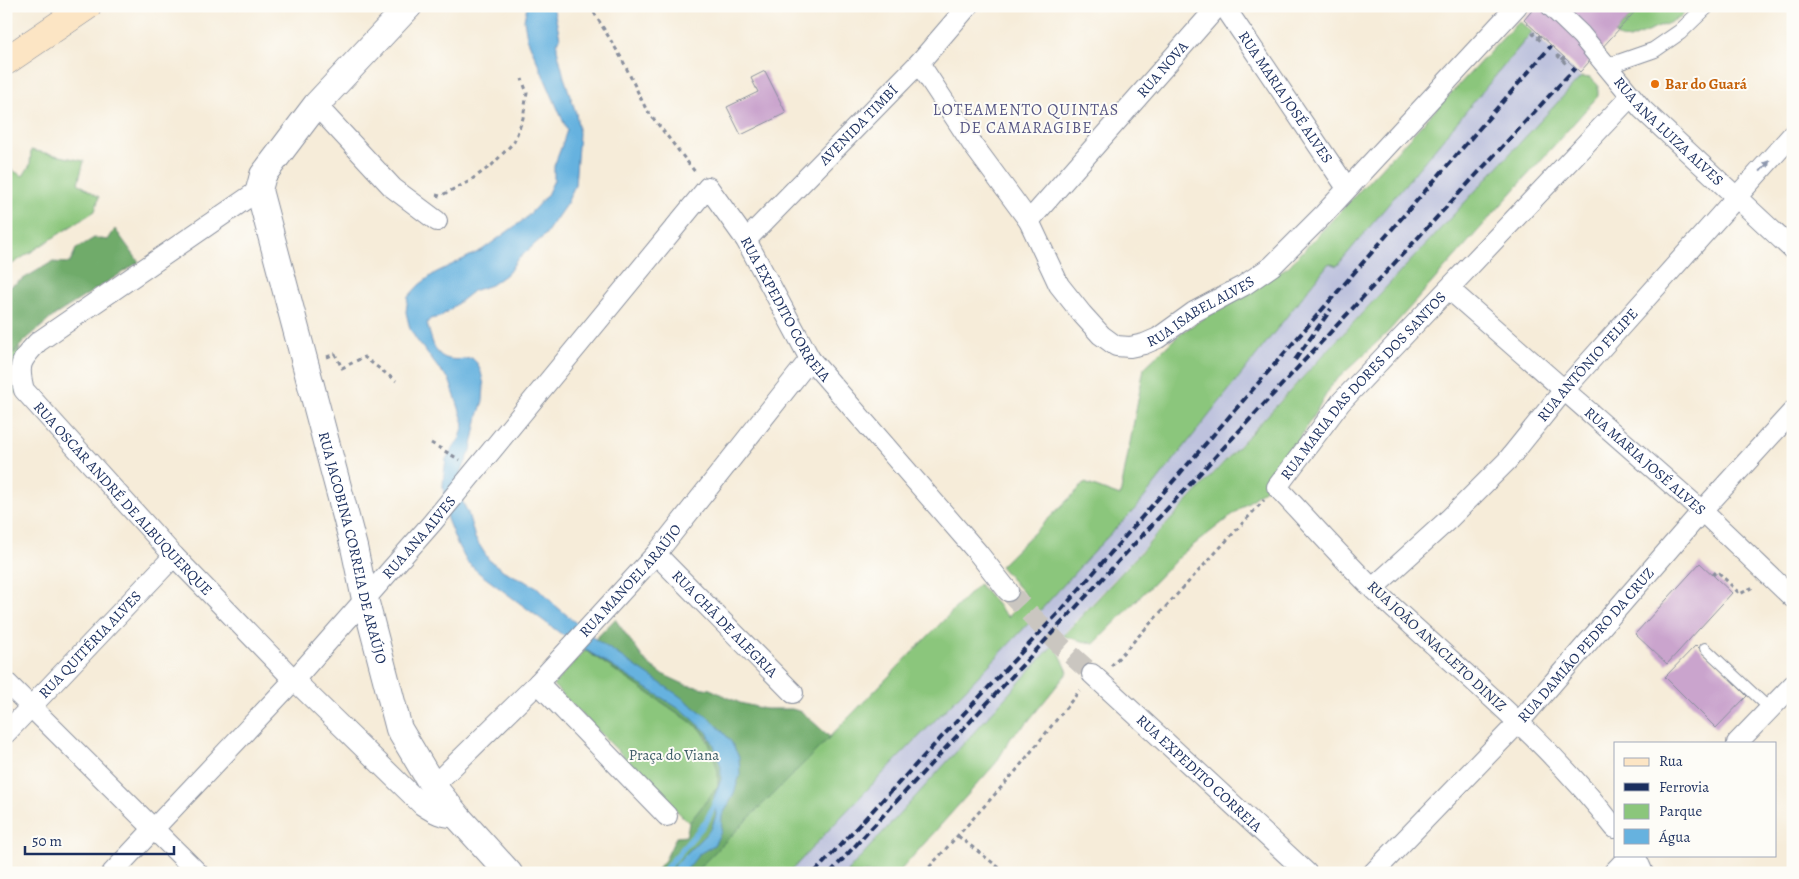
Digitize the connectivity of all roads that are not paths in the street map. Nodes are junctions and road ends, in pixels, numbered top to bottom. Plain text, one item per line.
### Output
1 (87, 6) edge
2 (409, 6) edge
3 (968, 6) edge
4 (1218, 6) edge
5 (1224, 6) edge
6 (1517, 6) edge
7 (1552, 6) edge
8 (1707, 6) edge
9 (6, 61) edge
10 (919, 63) junction
11 (1608, 66) junction
12 (1631, 96) junction
13 (316, 105) junction
14 (1793, 134) edge
15 (708, 187) joint
16 (1347, 188) junction
17 (259, 190) junction
18 (1736, 198) junction
19 (437, 221) dead end
20 (1029, 221) junction
21 (746, 240) junction
22 (1793, 250) edge
23 (1449, 289) junction
24 (810, 359) junction
25 (1564, 390) junction
26 (1793, 411) edge
27 (1277, 487) joint
28 (1702, 511) junction
29 (656, 554) junction
30 (174, 556) junction
31 (1373, 588) junction
32 (1008, 591) tunnel mouth
33 (1793, 598) edge
34 (365, 599) junction
35 (1705, 648) dead end
36 (1096, 677) tunnel mouth
37 (294, 680) junction
38 (6, 682) edge
39 (538, 683) junction
40 (1793, 685) edge
41 (793, 693) dead end
42 (32, 707) junction
43 (1770, 709) junction
44 (1519, 722) junction
45 (6, 733) edge
46 (1738, 742) edge
47 (433, 786) junction
48 (667, 816) dead end
49 (458, 817) junction
50 (1614, 827) edge
51 (153, 829) junction
52 (1629, 856) edge
53 (1635, 856) edge
54 (112, 873) edge
55 (198, 873) edge
56 (509, 873) edge
57 (1307, 873) edge
58 (1373, 873) edge
59 (1614, 873) edge
60 (1643, 873) edge

1 - 9 main road
2 - 13 street
3 - 10 street, AVENIDA TIMBÍ
4 - 20 street, RUA NOVA
5 - 16 street, RUA MARIA JOSÉ ALVES
6 - 16 street, RUA ISABEL ALVES
7 - 11 street, RUA ANA LUIZA ALVES
8 - 11 street
10 - 20 street, RUA ISABEL ALVES
10 - 21 street, AVENIDA TIMBÍ
11 - 12 street, RUA ANA LUIZA ALVES
12 - 18 street, RUA ANA LUIZA ALVES
12 - 23 street, RUA MARIA DAS DORES DOS SANTOS
13 - 17 street
13 - 19 street
18 -> 14 street, RUA ANTÔNIO FELIPE
15 - 21 street, RUA EXPEDITO CORREIA
15 - 34 street, RUA ANA ALVES
16 - 20 street, RUA ISABEL ALVES
17 - 30 street, RUA OSCAR ANDRÉ DE ALBUQUERQUE
17 - 34 street, RUA JACOBINA CORREIA DE ARAÚJO
18 - 22 street, RUA ANA LUIZA ALVES
18 - 25 street, RUA ANTÔNIO FELIPE
21 - 24 street, RUA EXPEDITO CORREIA
23 - 25 street, RUA MARIA JOSÉ ALVES
23 - 27 street, RUA MARIA DAS DORES DOS SANTOS
24 - 29 street, RUA MANOEL ARAÚJO
24 - 32 street, RUA EXPEDITO CORREIA
25 - 28 street, RUA MARIA JOSÉ ALVES
25 - 31 street, RUA ANTÔNIO FELIPE
26 - 28 street, RUA DAMIÃO PEDRO DA CRUZ
27 - 31 street, RUA JOÃO ANACLETO DINIZ
28 - 33 street, RUA MARIA JOSÉ ALVES
28 - 44 street, RUA DAMIÃO PEDRO DA CRUZ
29 - 39 street, RUA MANOEL ARAÚJO
29 - 41 street, RUA CHÃ DE ALEGRIA
30 - 37 street, RUA OSCAR ANDRÉ DE ALBUQUERQUE
30 - 42 street, RUA QUITÉRIA ALVES
31 - 44 street, RUA JOÃO ANACLETO DINIZ
34 - 37 street, RUA ANA ALVES
34 - 47 street, RUA JACOBINA CORREIA DE ARAÚJO
35 - 43 lane
36 - 57 street, RUA EXPEDITO CORREIA
37 - 49 street, RUA OSCAR ANDRÉ DE ALBUQUERQUE
37 - 51 street, RUA ANA ALVES
38 - 42 street
39 - 47 street, RUA MANOEL ARAÚJO
39 - 48 street
40 - 43 street
42 - 45 street, RUA QUITÉRIA ALVES
42 - 51 street
43 - 46 street
44 - 50 street, RUA JOÃO ANACLETO DINIZ
44 - 58 street, RUA DAMIÃO PEDRO DA CRUZ
47 - 49 street, RUA JACOBINA CORREIA DE ARAÚJO
49 - 56 street, RUA JACOBINA CORREIA DE ARAÚJO
51 - 54 street, RUA ANA ALVES
51 - 55 street
52 - 59 street
53 - 60 street

